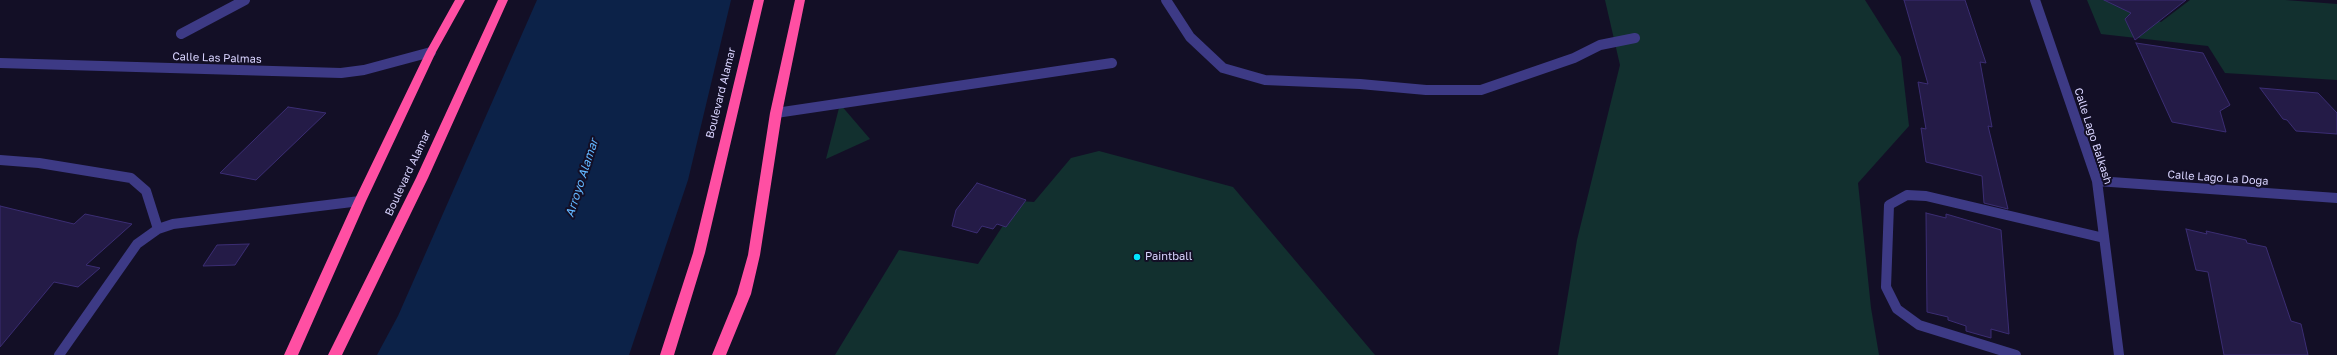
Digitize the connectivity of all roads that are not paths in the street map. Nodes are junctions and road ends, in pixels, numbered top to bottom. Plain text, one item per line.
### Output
1 (245, 0) edge
2 (460, 0) edge
3 (503, 0) edge
4 (759, 0) edge
5 (800, 0) edge
6 (1166, 0) edge
7 (2035, 0) edge
8 (181, 34) dead end
9 (1635, 38) dead end
10 (431, 52) junction
11 (0, 62) edge
12 (1112, 63) dead end
13 (776, 114) junction
14 (0, 160) edge
15 (2097, 181) junction
16 (2337, 198) edge
17 (360, 201) junction
18 (158, 228) junction
19 (2104, 238) junction
20 (59, 355) edge
21 (292, 355) edge
22 (335, 355) edge
23 (667, 355) edge
24 (720, 355) edge
25 (2016, 355) edge
26 (2119, 355) edge

1 - 8 street
2 - 10 highway
3 - 22 highway, Boulevard Alamar
4 - 23 highway, Boulevard Alamar
5 - 13 highway
6 - 9 street
7 - 15 street, Calle Lago Balkash
10 - 11 street, Calle Las Palmas
10 - 17 highway
12 - 13 street
13 - 24 highway
14 - 18 street
15 - 16 street, Calle Lago La Doga
15 - 19 street, Calle Lago Balkash
17 - 18 street
17 - 21 highway
18 - 20 street
19 - 25 street
19 - 26 street, Calle Lago Balkash

